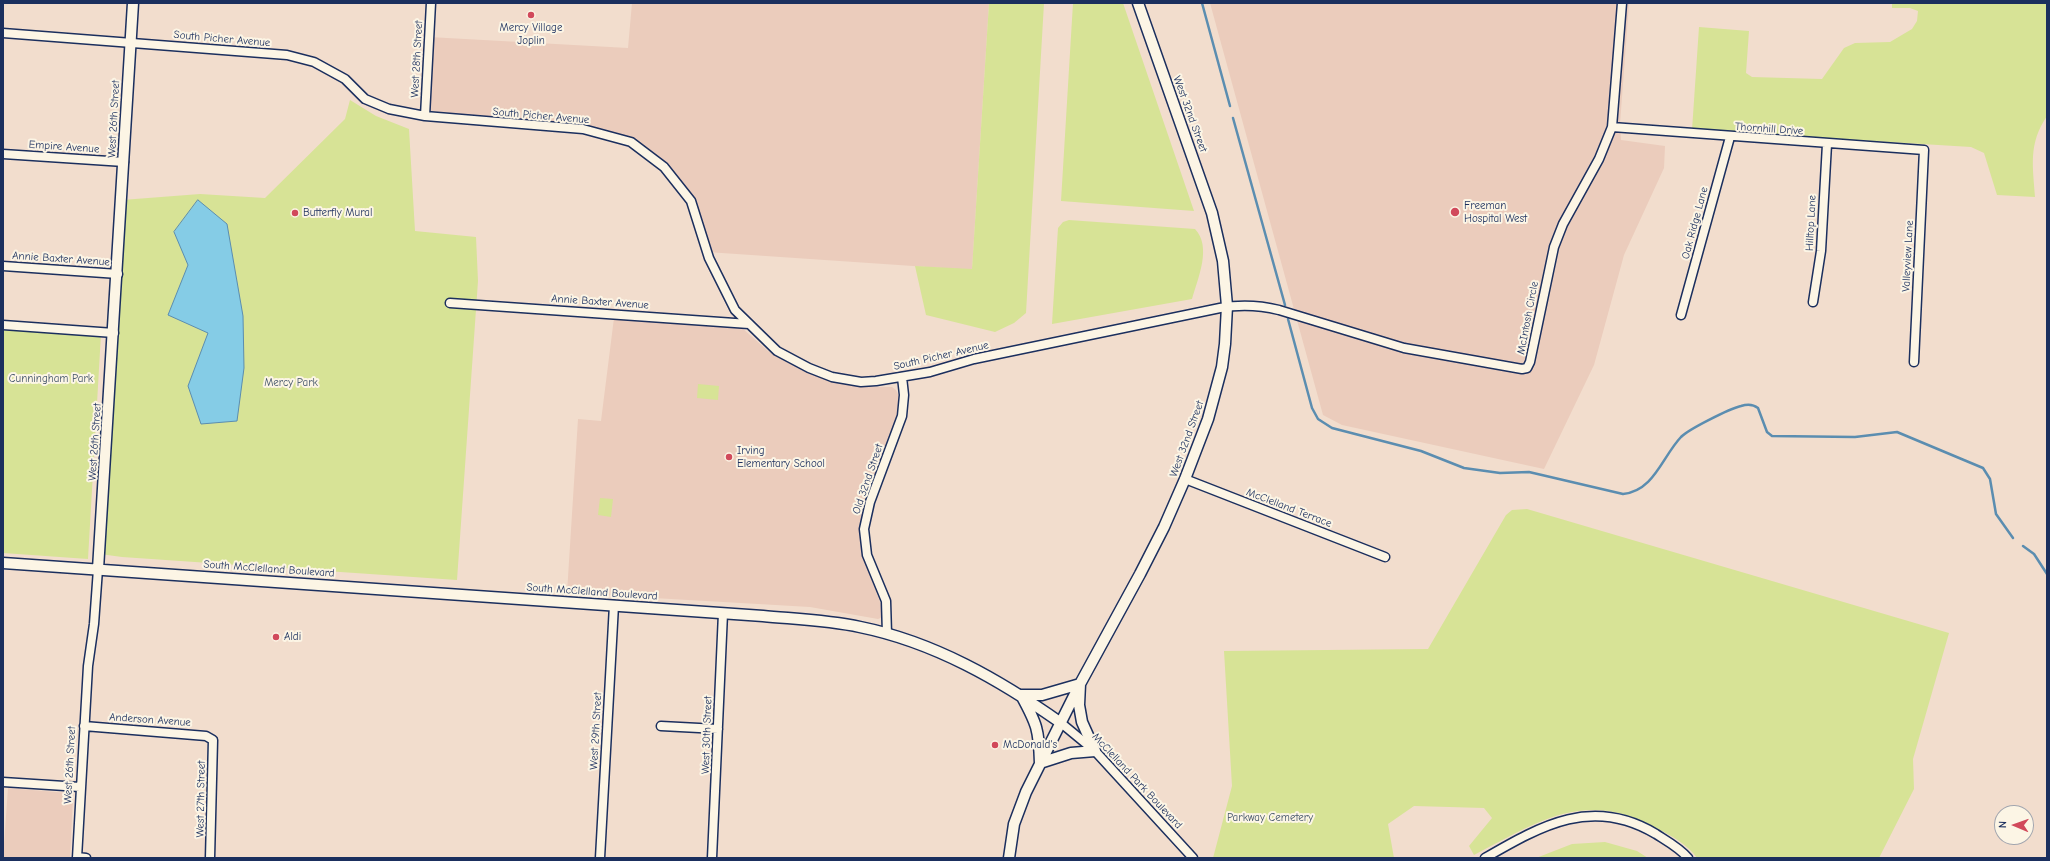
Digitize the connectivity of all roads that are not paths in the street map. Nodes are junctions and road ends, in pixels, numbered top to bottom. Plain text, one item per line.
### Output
1 (133, 3) edge
2 (431, 3) edge
3 (1138, 3) edge
4 (1622, 3) edge
5 (3, 33) edge
6 (131, 42) junction
7 (425, 116) junction
8 (1612, 127) junction
9 (1730, 137) junction
10 (1827, 144) junction
11 (1924, 150) joint
12 (3, 154) edge
13 (124, 162) junction
14 (3, 266) edge
15 (118, 274) junction
16 (1813, 302) dead end
17 (450, 303) dead end
18 (1227, 306) junction
19 (1681, 315) dead end
20 (749, 324) junction
21 (3, 325) edge
22 (114, 333) junction
23 (1914, 362) dead end
24 (902, 377) junction
25 (1185, 478) junction
26 (1385, 557) dead end
27 (3, 563) edge
28 (98, 569) junction
29 (614, 606) junction
30 (723, 613) junction
31 (888, 634) junction
32 (1080, 684) junction
33 (1021, 695) junction
34 (1061, 723) junction
35 (84, 726) junction
36 (661, 726) dead end
37 (718, 729) junction
38 (213, 740) joint
39 (1095, 751) junction
40 (1040, 763) junction
41 (3, 782) edge
42 (80, 787) junction
43 (77, 858) edge
44 (86, 858) edge
45 (210, 858) edge
46 (600, 858) edge
47 (712, 858) edge
48 (1009, 858) edge
49 (1193, 858) edge
50 (1485, 858) edge
51 (1688, 858) edge

1 - 6 main road, West 26th Street
2 - 7 street, West 28th Street
3 - 18 main road, West 32nd Street
4 - 8 street, McIntosh Circle
5 - 6 street, South Picher Avenue
6 - 7 street, South Picher Avenue
6 - 13 main road, West 26th Street
7 - 20 street, South Picher Avenue
8 - 9 street, Thornhill Drive
8 - 18 street, McIntosh Circle
9 - 10 street, Thornhill Drive
9 - 19 street, Oak Ridge Lane
10 - 11 street, Thornhill Drive
10 - 16 street, Hilltop Lane
11 - 23 street, Valleyview Lane
12 - 13 street, Empire Avenue
13 - 15 main road, West 26th Street
14 - 15 street, Annie Baxter Avenue
15 - 22 main road, West 26th Street
17 - 20 street, Annie Baxter Avenue
18 - 24 street, South Picher Avenue
18 - 25 main road, West 32nd Street
20 - 24 street, South Picher Avenue
21 - 22 street
22 - 28 main road, West 26th Street
24 - 31 street, Old 32nd Street
25 - 26 street, McClelland Terrace
25 - 32 main road, West 32nd Street
27 - 28 main road, South McClelland Boulevard
28 - 29 main road, South McClelland Boulevard
28 - 35 street, West 26th Street
29 - 30 main road, South McClelland Boulevard
29 - 46 street, West 29th Street
30 - 31 main road, South McClelland Boulevard
30 - 37 street, West 30th Street
31 - 33 main road, South McClelland Boulevard
32 - 33 main road
32 - 34 main road, West 32nd Street
32 - 39 main road
33 - 34 main road, South McClelland Boulevard
33 - 40 main road
34 - 39 street, McClelland Park Boulevard
34 - 40 main road, West 32nd Street
35 - 38 street, Anderson Avenue
35 - 42 street, West 26th Street
36 - 37 street
37 - 47 street, West 30th Street
38 - 45 street, West 27th Street
39 - 40 main road
39 - 49 street, McClelland Park Boulevard
40 - 48 main road, West 32nd Street
41 - 42 street
42 - 43 street, West 26th Street
43 - 44 street
50 - 51 street

